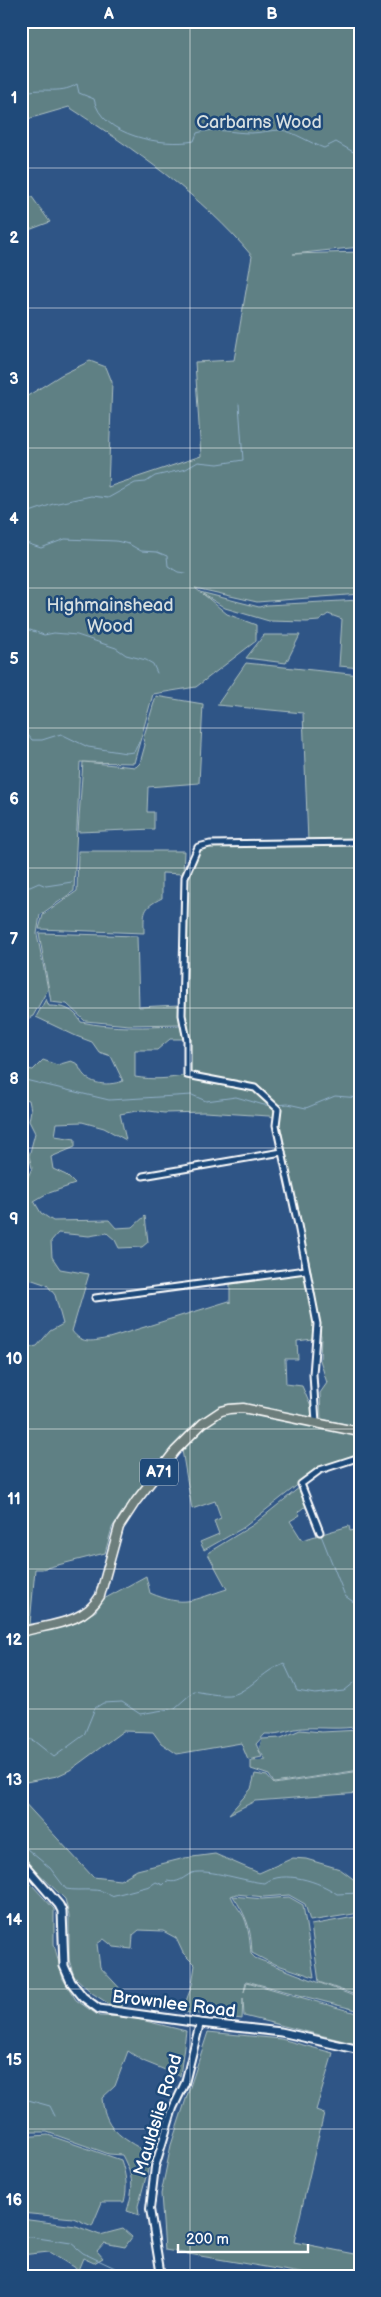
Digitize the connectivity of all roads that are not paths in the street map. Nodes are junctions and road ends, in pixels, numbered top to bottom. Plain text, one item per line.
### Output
1 (360, 842) edge
2 (282, 1152) junction
3 (143, 1176) dead end
4 (306, 1270) junction
5 (95, 1298) dead end
6 (316, 1423) junction
7 (360, 1432) edge
8 (360, 1457) edge
9 (320, 1532) dead end
10 (21, 1632) edge
11 (21, 1861) edge
12 (200, 2023) junction
13 (360, 2050) edge
14 (161, 2276) edge

1 - 2 street
2 - 3 street
2 - 4 street
4 - 5 street
4 - 6 street
6 - 7 main road, A71
6 - 10 main road, A71
8 - 9 street
11 - 12 main road, Brownlee Road
12 - 13 main road, Brownlee Road
12 - 14 street, Mauldslie Road

